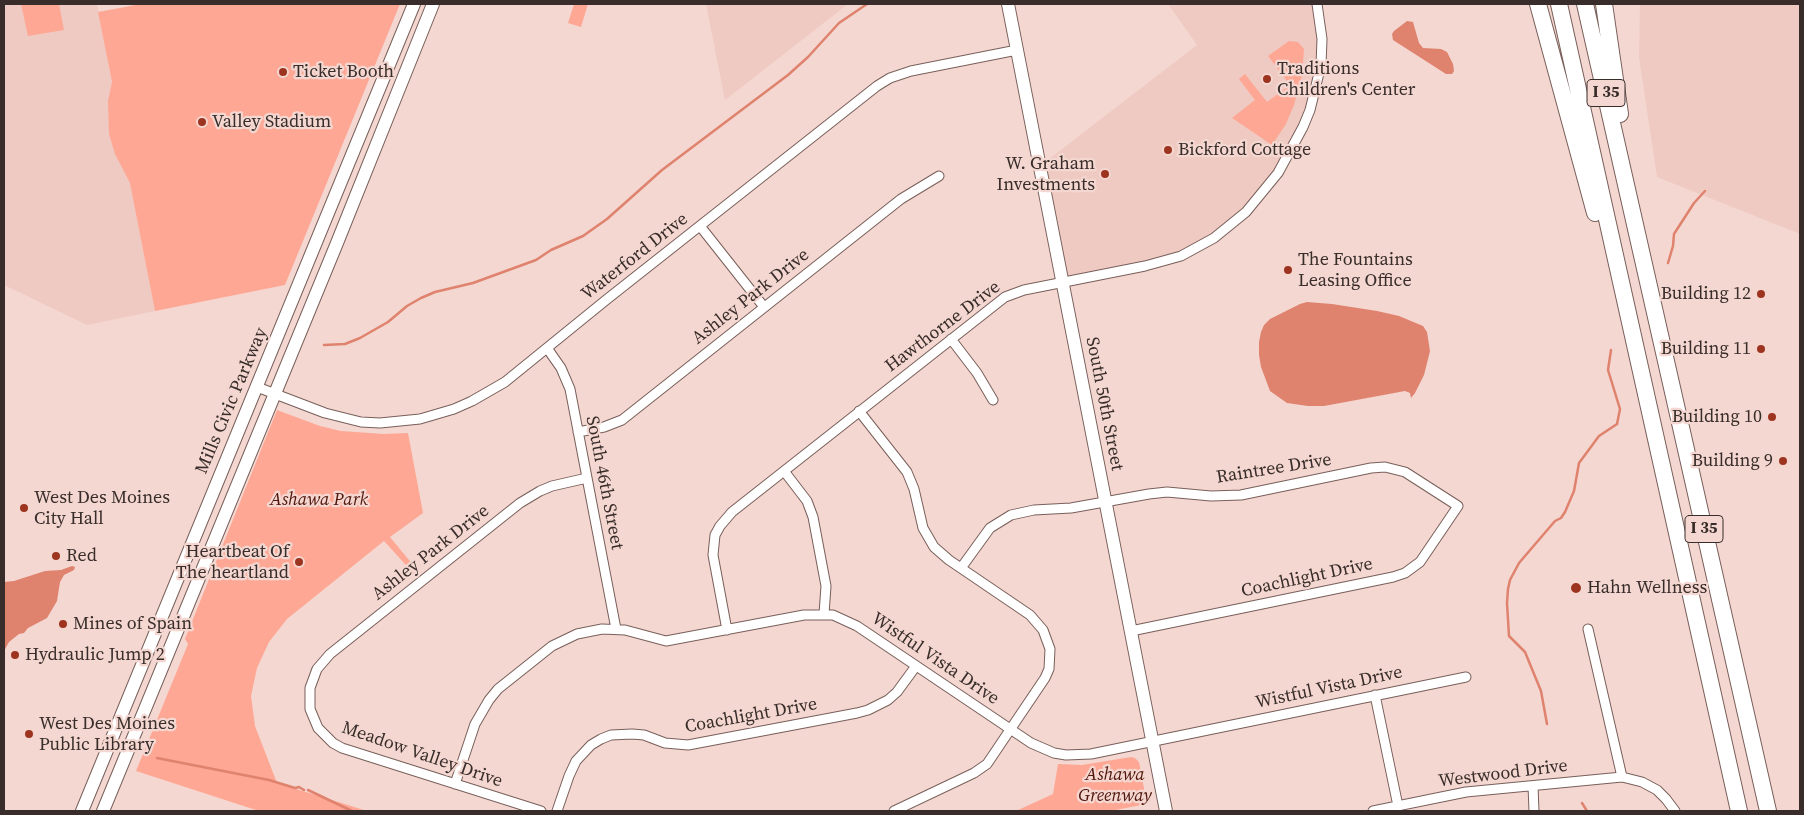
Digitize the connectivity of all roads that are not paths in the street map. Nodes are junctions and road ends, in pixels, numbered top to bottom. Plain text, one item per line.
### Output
1 (414, 4) edge
2 (433, 4) edge
3 (1008, 4) edge
4 (1317, 4) edge
5 (1538, 4) edge
6 (1559, 4) edge
7 (1585, 4) edge
8 (1604, 4) edge
9 (1017, 50) junction
10 (939, 176) dead end
11 (1626, 183) junction
12 (700, 226) junction
13 (1062, 282) junction
14 (1624, 290) junction
15 (764, 307) junction
16 (950, 339) junction
17 (547, 348) junction
18 (256, 387) junction
19 (275, 393) junction
20 (993, 400) dead end
21 (859, 411) junction
22 (578, 432) junction
23 (784, 471) junction
24 (587, 478) junction
25 (1106, 503) junction
26 (1458, 506) joint
27 (961, 568) junction
28 (824, 614) junction
29 (616, 629) junction
30 (1588, 629) dead end
31 (727, 630) junction
32 (1131, 631) junction
33 (330, 654) joint
34 (916, 666) junction
35 (1466, 677) dead end
36 (1375, 695) junction
37 (1011, 730) junction
38 (1152, 740) junction
39 (1622, 777) junction
40 (455, 784) junction
41 (1533, 786) junction
42 (1398, 806) junction
43 (82, 811) edge
44 (103, 811) edge
45 (541, 811) edge
46 (558, 811) edge
47 (894, 811) edge
48 (1166, 811) edge
49 (1373, 811) edge
50 (1534, 811) edge
51 (1676, 811) edge
52 (1739, 811) edge
53 (1768, 811) edge

1 - 18 main road, Mills Civic Parkway
2 - 19 main road, Mills Civic Parkway
3 - 9 main road, South 50th Street
4 - 13 street, Hawthorne Drive
5 - 14 highway
6 - 14 highway, I 35
7 - 11 highway, I 35
8 - 11 highway
9 - 12 street, Waterford Drive
9 - 13 main road, South 50th Street
10 - 15 street, Ashley Park Drive
11 - 53 highway, I 35
12 - 15 street
12 - 17 street, Waterford Drive
13 - 16 street, Hawthorne Drive
13 - 25 main road, South 50th Street
14 - 52 highway, I 35
15 - 22 street, Ashley Park Drive
16 - 20 street
16 - 21 street, Hawthorne Drive
17 - 19 street, Waterford Drive
17 - 22 street, South 46th Street
18 - 19 street, Waterford Drive
18 - 43 main road, Mills Civic Parkway
19 - 44 main road, Mills Civic Parkway
21 - 23 street, Hawthorne Drive
21 - 27 street
22 - 24 street, South 46th Street
23 - 28 street
23 - 31 street, Hawthorne Drive
24 - 29 street, South 46th Street
24 - 33 street, Ashley Park Drive
25 - 26 street, Raintree Drive
25 - 27 street, Raintree Drive
25 - 32 main road, South 50th Street
26 - 32 street, Coachlight Drive
27 - 37 street
28 - 31 street, Wistful Vista Drive
28 - 34 street, Wistful Vista Drive
29 - 31 street, Wistful Vista Drive
29 - 40 street, Wistful Vista Drive
30 - 39 street
32 - 38 main road, South 50th Street
33 - 40 street, Meadow Valley Drive
34 - 37 street, Wistful Vista Drive
34 - 46 street, Coachlight Drive
35 - 36 street, Wistful Vista Drive
36 - 38 street, Wistful Vista Drive
36 - 42 street
37 - 38 street, Wistful Vista Drive
37 - 47 street
38 - 48 main road, South 50th Street
39 - 41 street, Westwood Drive
39 - 51 street, Westwood Drive
40 - 45 street, Meadow Valley Drive
41 - 42 street, Westwood Drive
41 - 50 street
42 - 49 street, Westwood Drive

